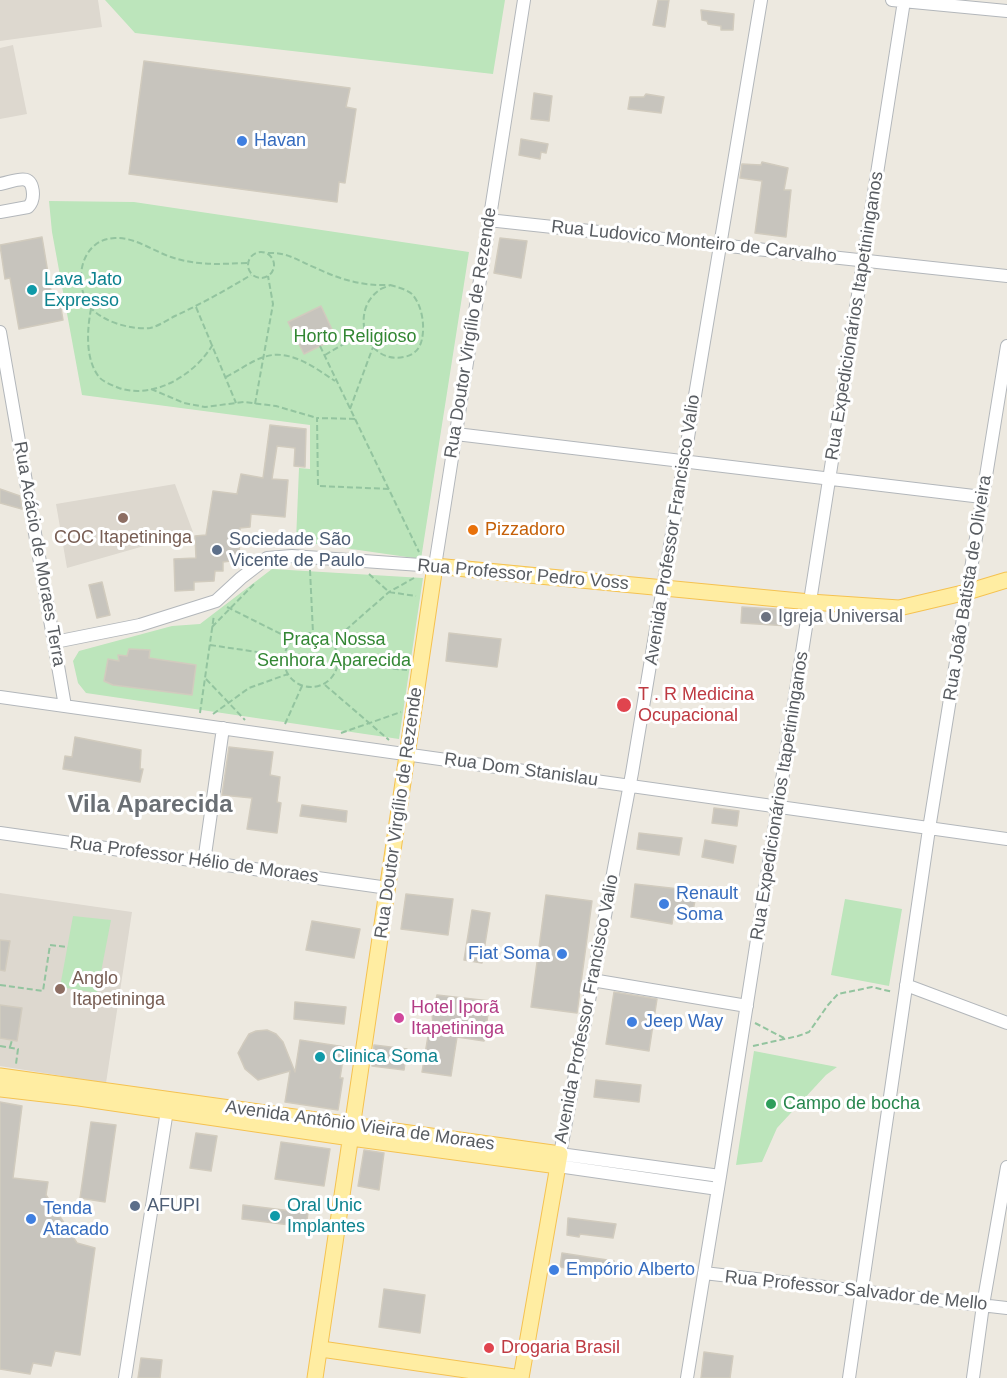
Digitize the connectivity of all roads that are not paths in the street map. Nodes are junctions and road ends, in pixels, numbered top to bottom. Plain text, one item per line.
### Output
1 (524, 0) edge
2 (761, 0) edge
3 (898, 1) edge
4 (1007, 11) edge
5 (0, 184) edge
6 (0, 212) edge
7 (488, 220) junction
8 (719, 245) junction
9 (864, 260) junction
10 (1007, 276) edge
11 (0, 332) edge
12 (1007, 346) edge
13 (1003, 395) edge
14 (1002, 411) edge
15 (456, 434) junction
16 (684, 461) junction
17 (830, 479) junction
18 (982, 497) junction
19 (430, 566) junction
20 (1007, 580) edge
21 (663, 588) junction
22 (967, 592) junction
23 (810, 602) junction
24 (55, 642) junction
25 (0, 697) edge
26 (65, 706) junction
27 (223, 728) junction
28 (408, 755) junction
29 (630, 785) junction
30 (778, 807) junction
31 (929, 829) junction
32 (0, 833) edge
33 (1007, 839) edge
34 (204, 862) junction
35 (388, 888) junction
36 (592, 980) junction
37 (905, 990) junction
38 (746, 1012) junction
39 (1007, 1023) edge
40 (6, 1083) edge
41 (168, 1105) junction
42 (352, 1131) junction
43 (559, 1160) junction
44 (1007, 1167) edge
45 (720, 1176) junction
46 (718, 1189) junction
47 (704, 1273) junction
48 (861, 1292) junction
49 (983, 1305) junction
50 (1007, 1308) edge
51 (321, 1349) junction
52 (125, 1378) edge
53 (315, 1378) edge
54 (521, 1378) edge
55 (687, 1378) edge
56 (849, 1378) edge
57 (973, 1378) edge

1 - 7 street, Rua Doutor Virgílio de Rezende
2 - 8 street, Avenida Professor Francisco Valio
3 - 4 street
3 - 9 street, Rua Expedicionários Itapetininganos
5 - 6 street
7 - 8 street, Rua Ludovico Monteiro de Carvalho
7 - 15 street, Rua Doutor Virgílio de Rezende
8 - 9 street, Rua Ludovico Monteiro de Carvalho
8 - 16 street, Avenida Professor Francisco Valio
9 - 10 street, Rua Ludovico Monteiro de Carvalho
9 - 17 street, Rua Expedicionários Itapetininganos
11 - 24 street, Rua Acácio de Moraes Terra
12 - 13 street, Rua João Batista de Oliveira
13 - 14 street, Rua João Batista de Oliveira
14 - 18 street, Rua João Batista de Oliveira
15 - 16 street
15 - 19 street, Rua Doutor Virgílio de Rezende
16 - 17 street
16 - 21 street, Avenida Professor Francisco Valio
17 - 18 street
17 - 23 street, Rua Expedicionários Itapetininganos
18 - 22 street, Rua João Batista de Oliveira
19 - 21 main road, Rua Professor Pedro Voss
19 - 24 street, Rua Professor Pedro Voss
19 - 28 main road, Rua Doutor Virgílio de Rezende
20 - 22 main road, Rua Professor Pedro Voss
21 - 23 main road, Rua Professor Pedro Voss
21 - 29 street, Avenida Professor Francisco Valio
22 - 23 main road, Rua Professor Pedro Voss
22 - 31 street, Rua João Batista de Oliveira
23 - 30 street, Rua Expedicionários Itapetininganos
24 - 26 street, Rua Acácio de Moraes Terra
25 - 26 street, Rua Dom Stanislau
26 - 27 street, Rua Dom Stanislau
27 - 28 street, Rua Dom Stanislau
27 - 34 street
28 - 29 street, Rua Dom Stanislau
28 - 35 main road, Rua Doutor Virgílio de Rezende
29 - 30 street, Rua Dom Stanislau
29 - 36 street, Avenida Professor Francisco Valio
30 - 31 street, Rua Dom Stanislau
30 - 38 street, Rua Expedicionários Itapetininganos
31 - 33 street, Rua Dom Stanislau
31 - 37 street, Rua João Batista de Oliveira
32 - 34 street, Rua Professor Hélio de Moraes
34 - 35 street, Rua Professor Hélio de Moraes
35 - 42 main road, Rua Doutor Virgílio de Rezende
36 - 38 street
36 - 43 street, Avenida Professor Francisco Valio
37 - 39 street
37 - 48 street, Rua João Batista de Oliveira
38 - 45 street, Rua Expedicionários Itapetininganos
40 - 41 main road, Avenida Antônio Vieira de Moraes
41 - 42 main road, Avenida Antônio Vieira de Moraes
41 - 52 street
42 - 43 main road, Avenida Antônio Vieira de Moraes
42 - 51 main road, Rua Doutor Virgílio de Rezende
43 - 45 street, Avenida Antônio Vieira de Moraes
43 - 46 street, Avenida Antônio Vieira de Moraes
43 - 54 main road, Avenida Professor Francisco Valio
44 - 49 street
45 - 46 street, Rua Expedicionários Itapetininganos
46 - 47 street, Rua Expedicionários Itapetininganos
47 - 48 street, Rua Professor Salvador de Mello
47 - 55 street, Rua Expedicionários Itapetininganos
48 - 49 street, Rua Professor Salvador de Mello
48 - 56 street, Rua João Batista de Oliveira
49 - 50 street, Rua Professor Salvador de Mello
49 - 57 street
51 - 53 main road, Rua Doutor Virgílio de Rezende
51 - 54 main road

